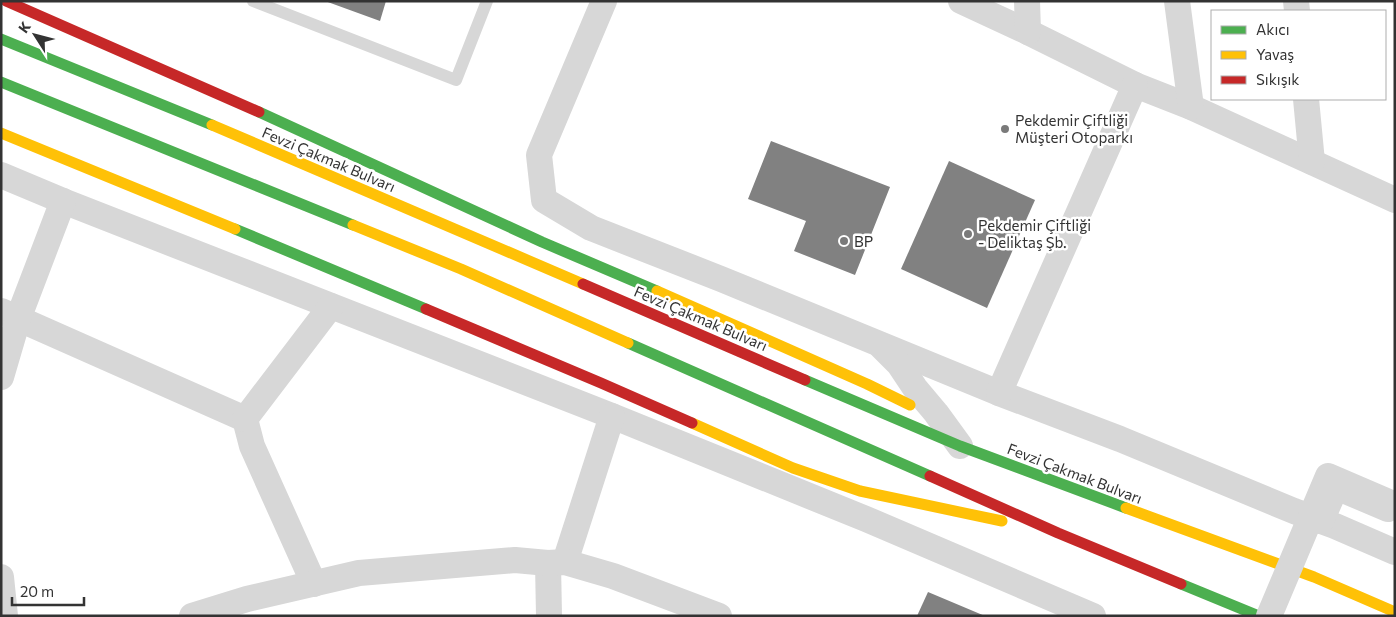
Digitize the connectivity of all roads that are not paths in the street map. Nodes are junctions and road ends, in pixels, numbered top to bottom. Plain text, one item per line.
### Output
1 (6, 1) edge
2 (253, 1) edge
3 (487, 1) edge
4 (604, 1) edge
5 (961, 1) edge
6 (1027, 1) edge
7 (1177, 1) edge
8 (1028, 32) junction
9 (1, 39) edge
10 (1, 82) edge
11 (1135, 85) junction
12 (1306, 100) edge
13 (1191, 107) junction
14 (1, 133) edge
15 (1312, 162) junction
16 (1, 175) edge
17 (1395, 200) edge
18 (63, 201) junction
19 (542, 242) junction
20 (696, 268) junction
21 (332, 306) junction
22 (10, 315) edge
23 (878, 343) junction
24 (1, 377) edge
25 (999, 393) junction
26 (612, 416) junction
27 (245, 419) junction
28 (960, 446) junction
29 (1321, 522) junction
30 (1058, 534) junction
31 (1395, 552) edge
32 (556, 563) junction
33 (1, 577) edge
34 (314, 584) junction
35 (1395, 612) edge
36 (5, 616) edge
37 (192, 616) edge
38 (549, 616) edge
39 (719, 616) edge
40 (1093, 616) edge
41 (1259, 616) edge
42 (1269, 616) edge

1 - 19 main road
2 - 3 lane
4 - 20 street
5 - 8 street
6 - 8 street
7 - 13 street
8 - 11 street
9 - 28 main road, Fevzi Çakmak Bulvarı
10 - 30 main road
11 - 13 street
11 - 25 street
12 - 15 street
13 - 15 street
14 - 30 main road
15 - 17 street
16 - 18 street
18 - 21 street
18 - 22 street
19 - 20 street
19 - 28 main road
20 - 23 street
21 - 26 street
21 - 27 street
22 - 24 street
22 - 27 street
23 - 25 street
23 - 28 street
25 - 29 street
26 - 32 street
26 - 40 street
27 - 34 street
28 - 35 main road, Fevzi Çakmak Bulvarı
29 - 31 street
29 - 42 street, bridge
30 - 41 main road
32 - 34 street
32 - 38 street
32 - 39 street
33 - 36 street
34 - 37 street

